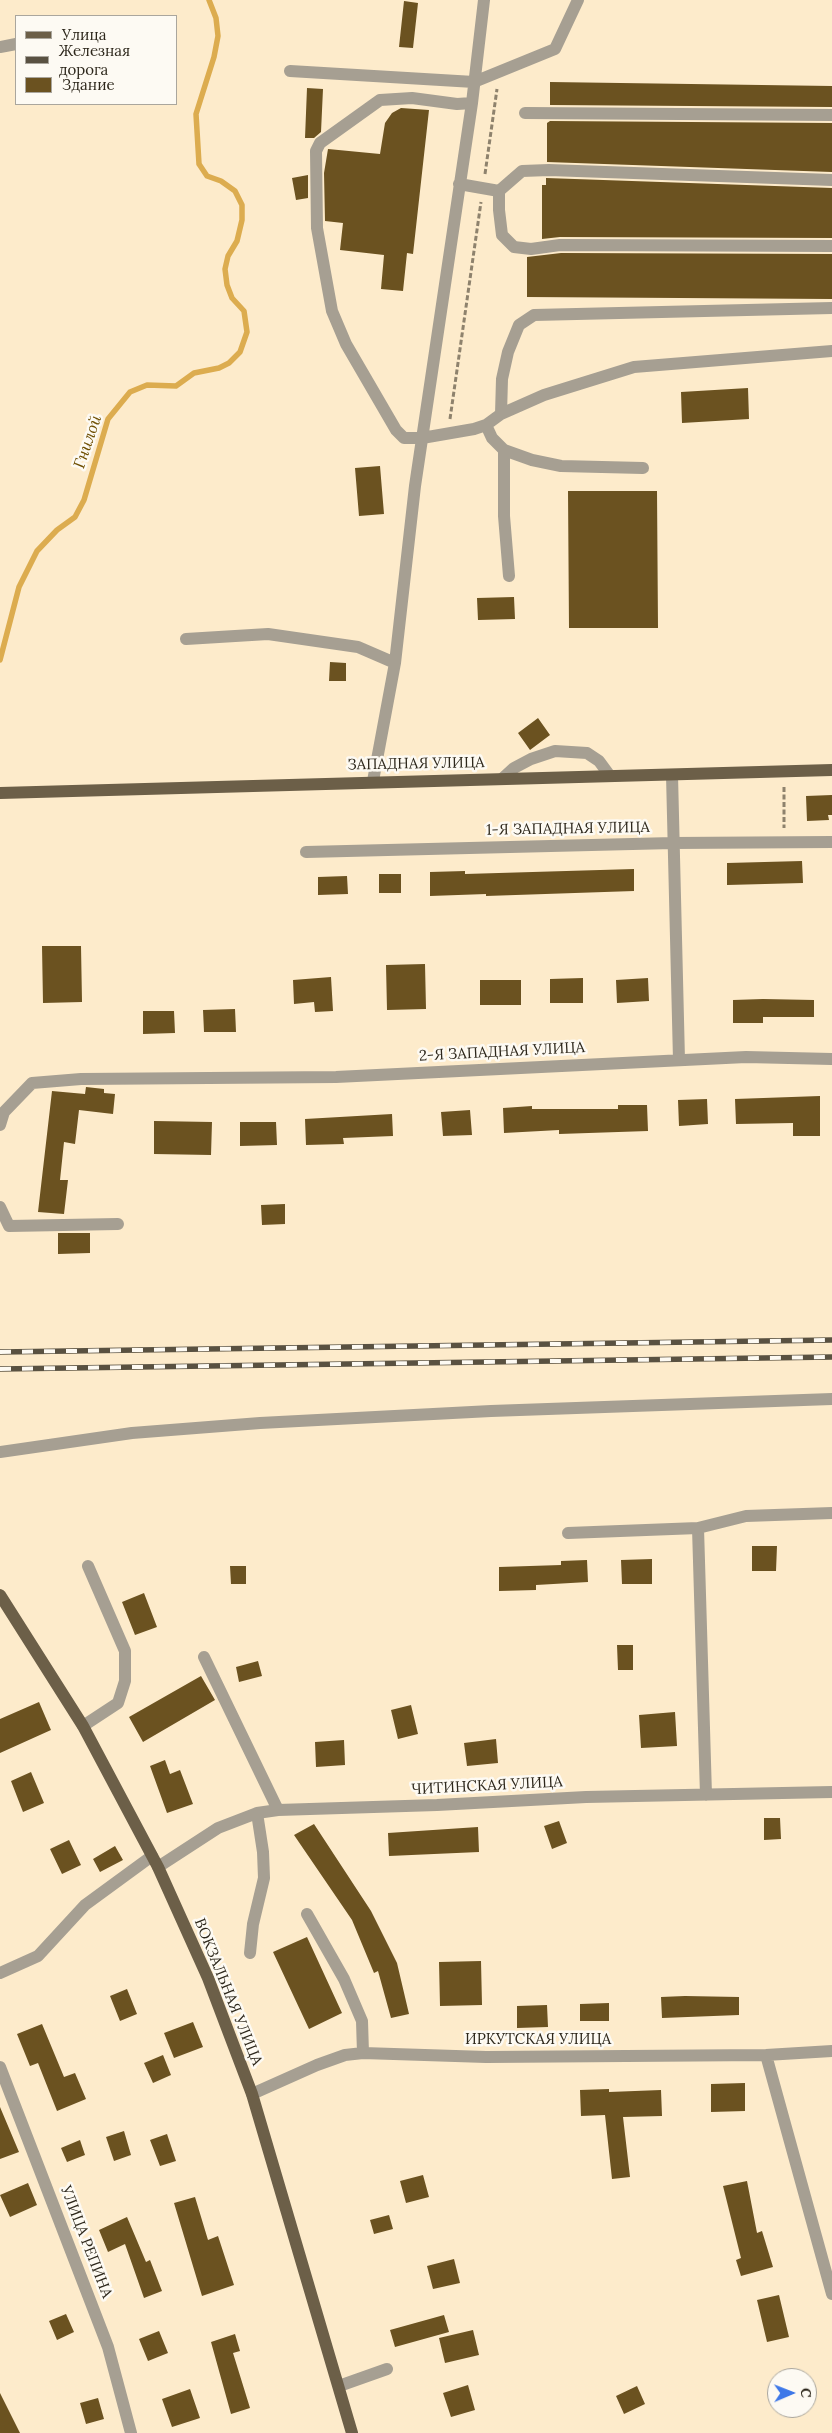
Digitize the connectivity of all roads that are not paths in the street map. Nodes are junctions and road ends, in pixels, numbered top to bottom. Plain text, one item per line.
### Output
1 (484, 0) edge
2 (578, 0) edge
3 (15, 44) edge
4 (0, 47) edge
5 (290, 71) dead end
6 (474, 82) junction
7 (472, 103) junction
8 (524, 113) dead end
9 (832, 115) edge
10 (832, 180) edge
11 (460, 184) junction
12 (499, 191) junction
13 (832, 246) edge
14 (832, 308) edge
15 (832, 351) edge
16 (501, 414) junction
17 (486, 425) junction
18 (422, 438) junction
19 (504, 450) junction
20 (643, 468) dead end
21 (509, 576) dead end
22 (186, 639) dead end
23 (395, 663) junction
24 (832, 770) edge
25 (672, 775) junction
26 (610, 776) junction
27 (502, 779) junction
28 (373, 781) junction
29 (0, 793) edge
30 (832, 842) edge
31 (674, 843) junction
32 (306, 852) dead end
33 (832, 1059) edge
34 (679, 1060) junction
35 (0, 1125) edge
36 (0, 1207) edge
37 (118, 1224) dead end
38 (832, 1399) edge
39 (0, 1452) edge
40 (832, 1513) edge
41 (698, 1528) junction
42 (568, 1533) dead end
43 (88, 1566) dead end
44 (0, 1595) edge
45 (204, 1657) dead end
46 (83, 1726) junction
47 (832, 1792) edge
48 (706, 1795) junction
49 (278, 1810) junction
50 (257, 1814) junction
51 (152, 1856) junction
52 (158, 1867) junction
53 (307, 1914) dead end
54 (250, 1953) dead end
55 (0, 1973) edge
56 (832, 2051) edge
57 (363, 2053) junction
58 (766, 2055) junction
59 (0, 2067) edge
60 (252, 2094) junction
61 (832, 2294) edge
62 (387, 2369) dead end
63 (339, 2386) junction
64 (131, 2433) edge
65 (352, 2433) edge

1 - 6 street
2 - 6 street
3 - 4 street
5 - 6 street
6 - 7 street
7 - 11 street
7 - 18 street
8 - 9 street
10 - 12 street
11 - 12 street
11 - 18 street
12 - 13 street
14 - 16 street
15 - 16 street
16 - 17 street
17 - 18 street
17 - 19 street
18 - 23 street
19 - 20 street
19 - 21 street
22 - 23 street
23 - 28 street
24 - 25 main road, ЗАПАДНАЯ УЛИЦА
25 - 26 main road, ЗАПАДНАЯ УЛИЦА
25 - 31 street
26 - 27 main road, ЗАПАДНАЯ УЛИЦА
26 - 27 street
27 - 28 main road, ЗАПАДНАЯ УЛИЦА
28 - 29 main road, ЗАПАДНАЯ УЛИЦА
30 - 31 street, 1-Я ЗАПАДНАЯ УЛИЦА
31 - 32 street, 1-Я ЗАПАДНАЯ УЛИЦА
31 - 34 street
33 - 34 street, 2-Я ЗАПАДНАЯ УЛИЦА
34 - 35 street, 2-Я ЗАПАДНАЯ УЛИЦА
36 - 37 street
38 - 39 street
40 - 41 street
41 - 42 street
41 - 48 street
43 - 46 street
44 - 46 main road, ВОКЗАЛЬНАЯ УЛИЦА
45 - 49 street
46 - 51 main road, ВОКЗАЛЬНАЯ УЛИЦА
47 - 48 street, ЧИТИНСКАЯ УЛИЦА
48 - 49 street, ЧИТИНСКАЯ УЛИЦА
49 - 50 street, ЧИТИНСКАЯ УЛИЦА
50 - 52 street, ЧИТИНСКАЯ УЛИЦА
50 - 54 street
51 - 52 main road, ВОКЗАЛЬНАЯ УЛИЦА
51 - 55 street
52 - 60 main road, ВОКЗАЛЬНАЯ УЛИЦА
53 - 57 street
56 - 58 street, ИРКУТСКАЯ УЛИЦА
57 - 58 street, ИРКУТСКАЯ УЛИЦА
57 - 60 street, ИРКУТСКАЯ УЛИЦА
58 - 61 street
59 - 64 street, УЛИЦА РЕПИНА
60 - 63 main road, ВОКЗАЛЬНАЯ УЛИЦА
62 - 63 street
63 - 65 main road, ВОКЗАЛЬНАЯ УЛИЦА

